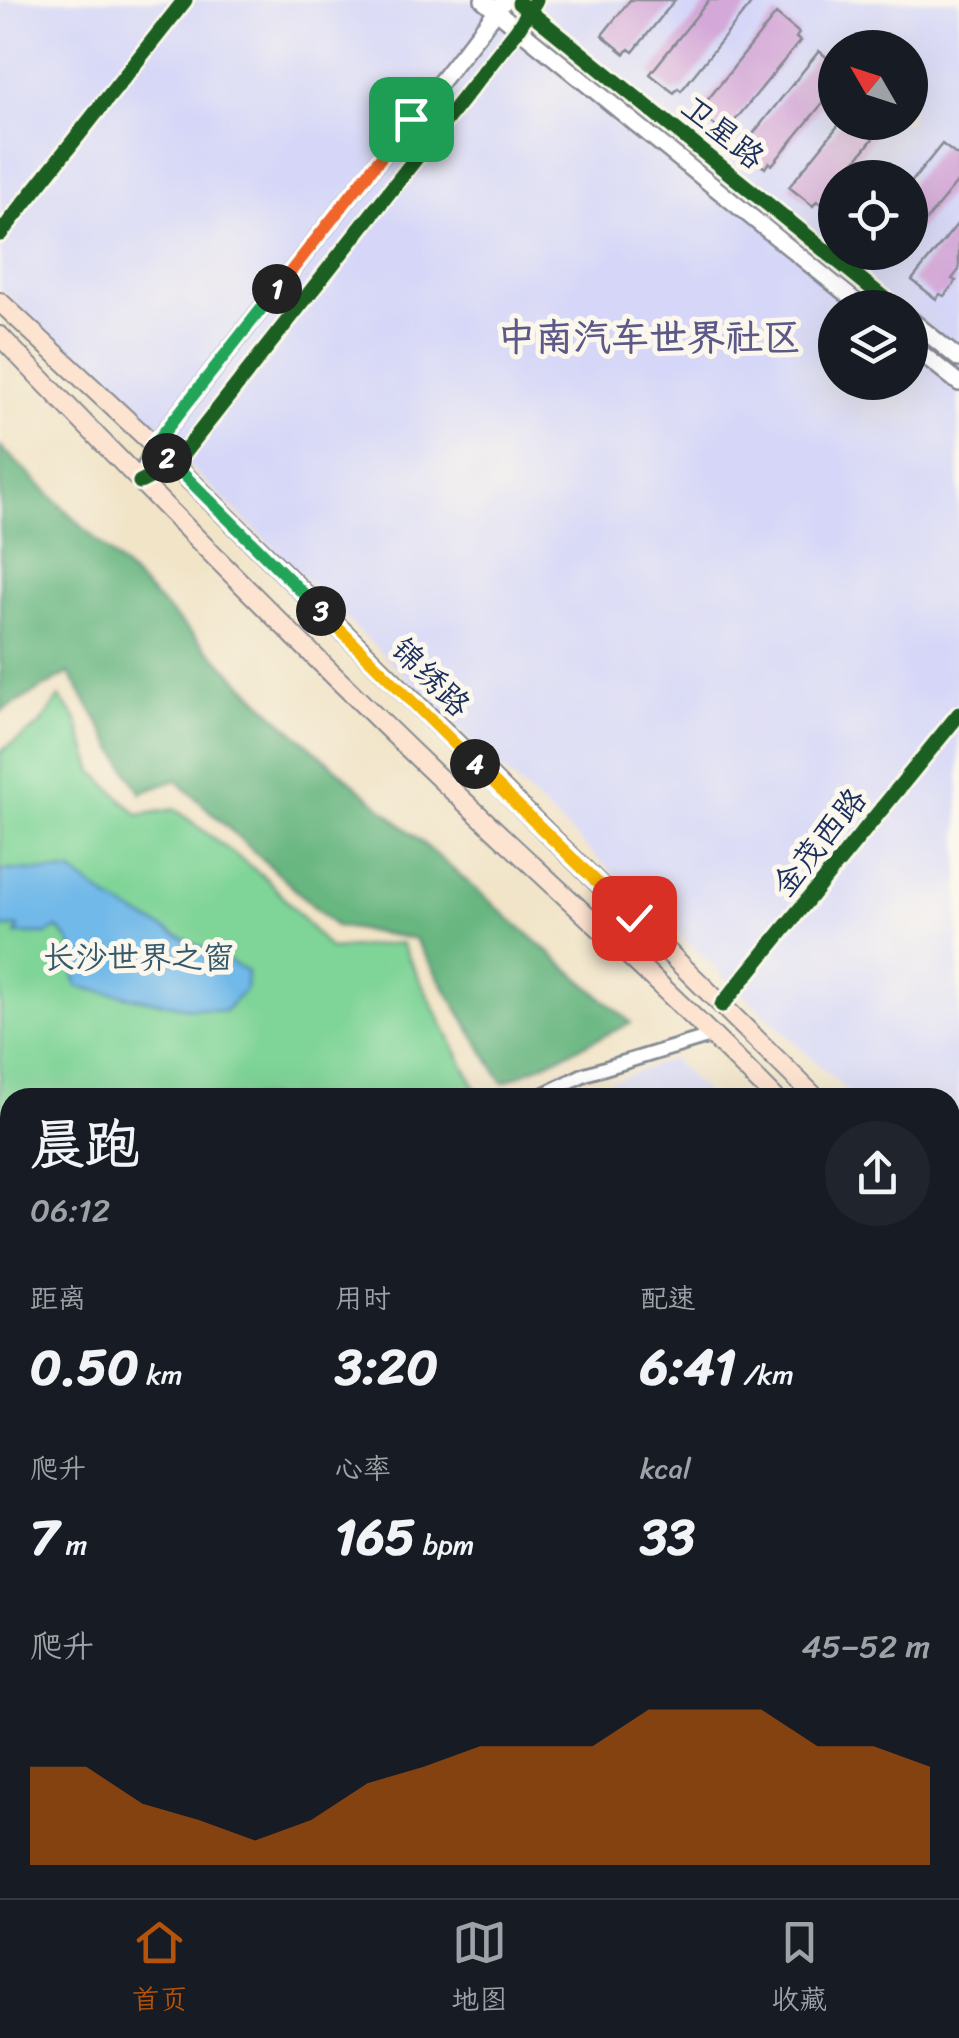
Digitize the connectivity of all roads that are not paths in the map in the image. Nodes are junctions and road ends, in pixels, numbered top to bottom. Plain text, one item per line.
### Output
1 (185, 0) edge
2 (483, 0) edge
3 (526, 3) edge
4 (501, 5) edge
5 (517, 30) junction
6 (0, 234) edge
7 (842, 290) edge
8 (874, 290) edge
9 (0, 302) edge
10 (928, 334) edge
11 (0, 336) edge
12 (928, 358) edge
13 (959, 359) edge
14 (959, 383) edge
15 (154, 445) junction
16 (174, 465) junction
17 (140, 482) junction
18 (959, 714) edge
19 (722, 1005) junction
20 (714, 1035) junction
21 (556, 1088) edge
22 (766, 1088) edge
23 (806, 1088) edge

1 - 6 street
2 - 4 street
3 - 5 street
3 - 8 street, 卫星路
4 - 5 street
4 - 15 street
5 - 7 street
5 - 16 street
9 - 15 main road, 锦绣路
10 - 13 street
11 - 17 main road, 锦绣路
12 - 14 street
15 - 16 main road, 锦绣路
15 - 17 street
16 - 17 street
16 - 19 main road, 锦绣路
17 - 20 main road, 锦绣路
18 - 19 street, 金茂西路
19 - 23 main road, 锦绣路
20 - 21 street
20 - 22 main road, 锦绣路

